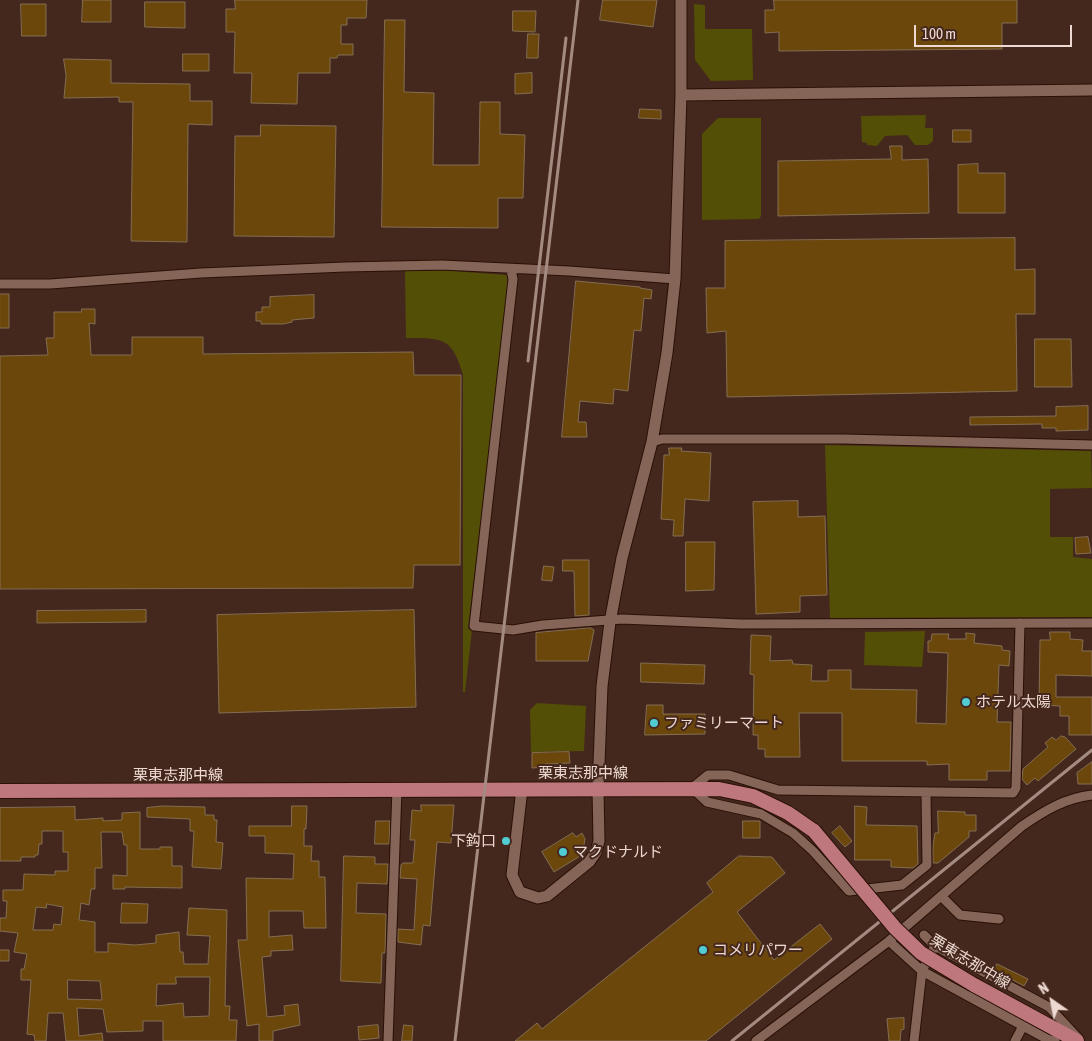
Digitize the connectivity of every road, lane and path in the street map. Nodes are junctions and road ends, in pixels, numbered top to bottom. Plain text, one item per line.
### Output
1 (681, 0) edge
2 (1092, 90) edge
3 (681, 95) junction
4 (511, 270) junction
5 (675, 279) junction
6 (0, 284) edge
7 (652, 442) junction
8 (1092, 445) edge
9 (610, 622) junction
10 (1020, 623) junction
11 (1092, 624) edge
12 (692, 788) junction
13 (397, 789) junction
14 (522, 790) junction
15 (598, 790) junction
16 (0, 791) edge
17 (926, 793) junction
18 (1092, 795) edge
19 (942, 896) junction
20 (993, 921) dead end
21 (924, 934) dead end
22 (889, 941) junction
23 (935, 946) junction
24 (922, 971) junction
25 (1023, 1026) junction
26 (388, 1041) edge
27 (756, 1041) edge
28 (914, 1041) edge
29 (1015, 1041) edge
30 (1055, 1041) edge
31 (1078, 1041) edge

1 - 3 street
2 - 3 street
3 - 5 street
4 - 5 street
4 - 6 street
4 - 9 street
5 - 7 street
7 - 8 street
7 - 9 street
9 - 10 street
9 - 15 street
10 - 11 street
10 - 17 street
12 - 15 main road, 栗東志那中線
12 - 17 street
12 - 17 street
12 - 31 main road, 栗東志那中線, bridge
13 - 14 main road, 栗東志那中線
13 - 16 main road, 栗東志那中線
13 - 26 street
14 - 15 main road, 栗東志那中線
14 - 15 street
18 - 19 street
19 - 20 street
19 - 22 street
21 - 23 street
22 - 24 street
22 - 27 street
23 - 24 street
23 - 31 street
24 - 25 street
24 - 28 street
25 - 29 street
25 - 30 street

